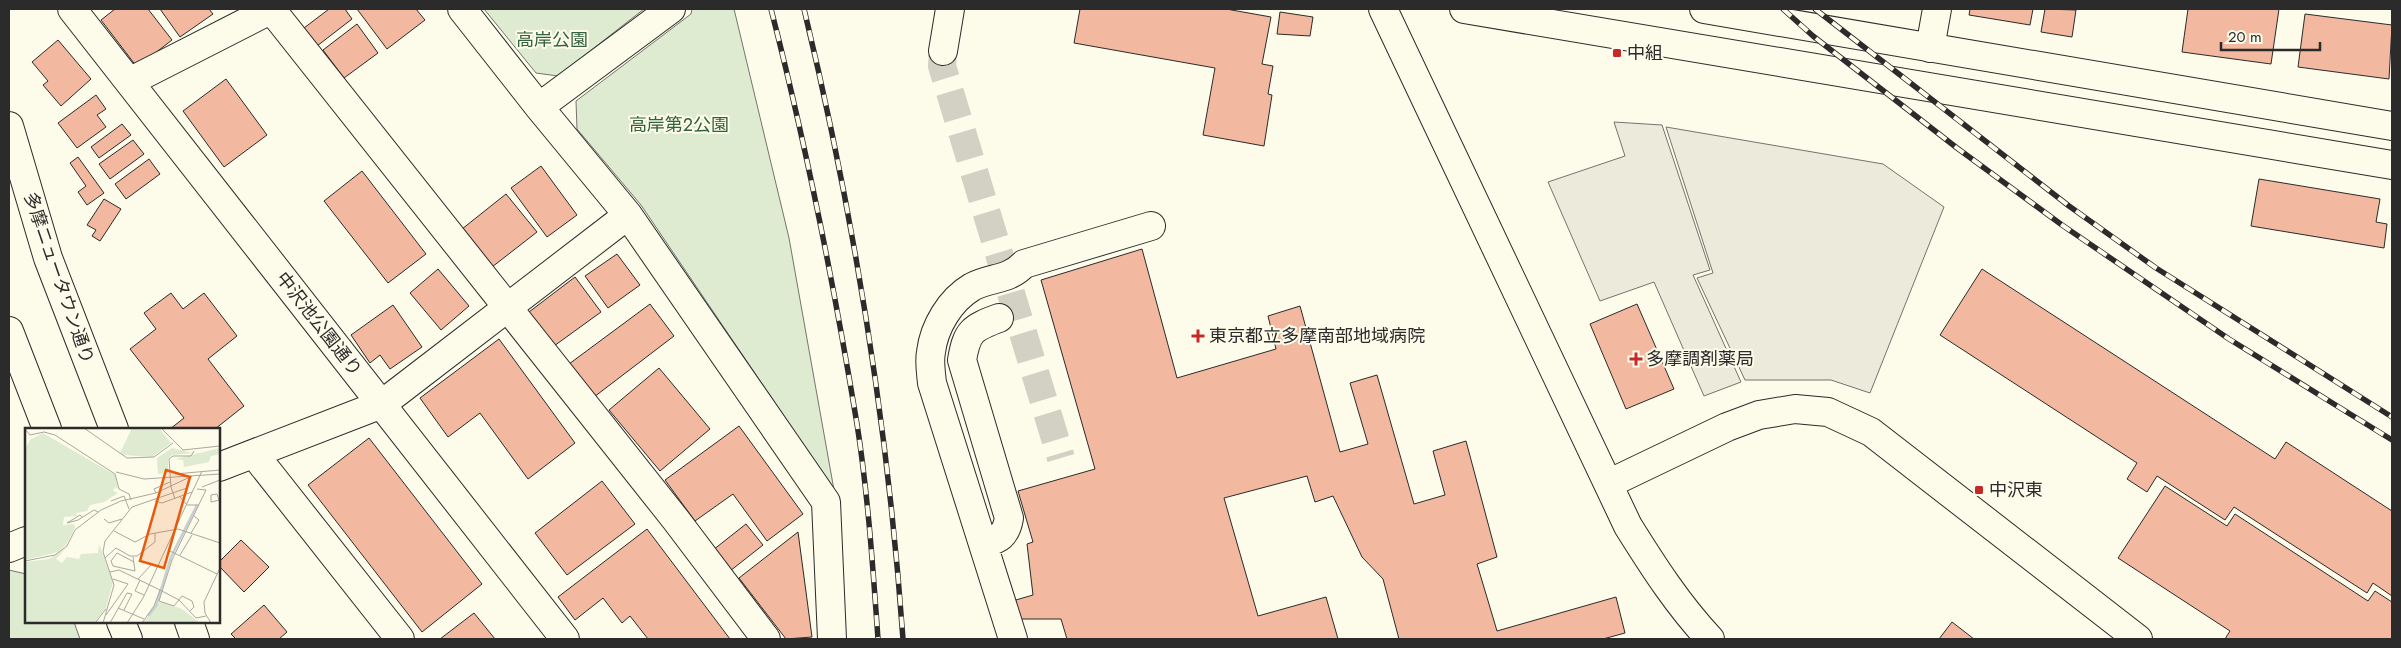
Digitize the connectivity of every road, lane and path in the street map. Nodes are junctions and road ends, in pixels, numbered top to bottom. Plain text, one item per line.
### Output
1 (72, 9) edge
2 (272, 9) edge
3 (462, 9) edge
4 (671, 9) edge
5 (950, 9) edge
6 (1383, 9) edge
7 (1464, 9) edge
8 (1704, 9) edge
9 (1936, 9) edge
10 (1930, 48) junction
11 (943, 51) tunnel mouth
12 (128, 82) junction
13 (539, 107) junction
14 (9, 126) edge
15 (2392, 126) edge
16 (2392, 165) edge
17 (628, 215) junction
18 (1151, 226) dead end
19 (507, 306) junction
20 (999, 318) dead end
21 (9, 331) edge
22 (382, 404) junction
23 (47, 428) edge
24 (114, 428) edge
25 (254, 454) junction
26 (220, 467) edge
27 (1608, 484) junction
28 (25, 541) edge
29 (983, 544) junction
30 (9, 548) edge
31 (121, 623) edge
32 (188, 623) edge
33 (128, 639) edge
34 (195, 639) edge
35 (400, 639) edge
36 (565, 639) edge
37 (766, 639) edge
38 (832, 639) edge
39 (1013, 639) edge
40 (1710, 639) edge
41 (2138, 639) edge

1 - 12 street, 中沢池公園通り
2 - 12 street
2 - 19 street
3 - 13 street
4 - 13 street
5 - 11 street
6 - 27 street
7 - 16 street
8 - 10 street
9 - 10 street
10 - 15 street
12 - 22 street, 中沢池公園通り
13 - 17 street
14 - 24 street, 多摩ニュータウン通り
17 - 19 street
17 - 38 street
18 - 29 street
19 - 22 street
19 - 37 street
20 - 29 street
21 - 23 street
22 - 25 street
22 - 36 street, 中沢池公園通り
25 - 26 street
25 - 35 street
27 - 40 street
27 - 41 street
28 - 30 street
29 - 39 street
31 - 33 street
32 - 34 street

